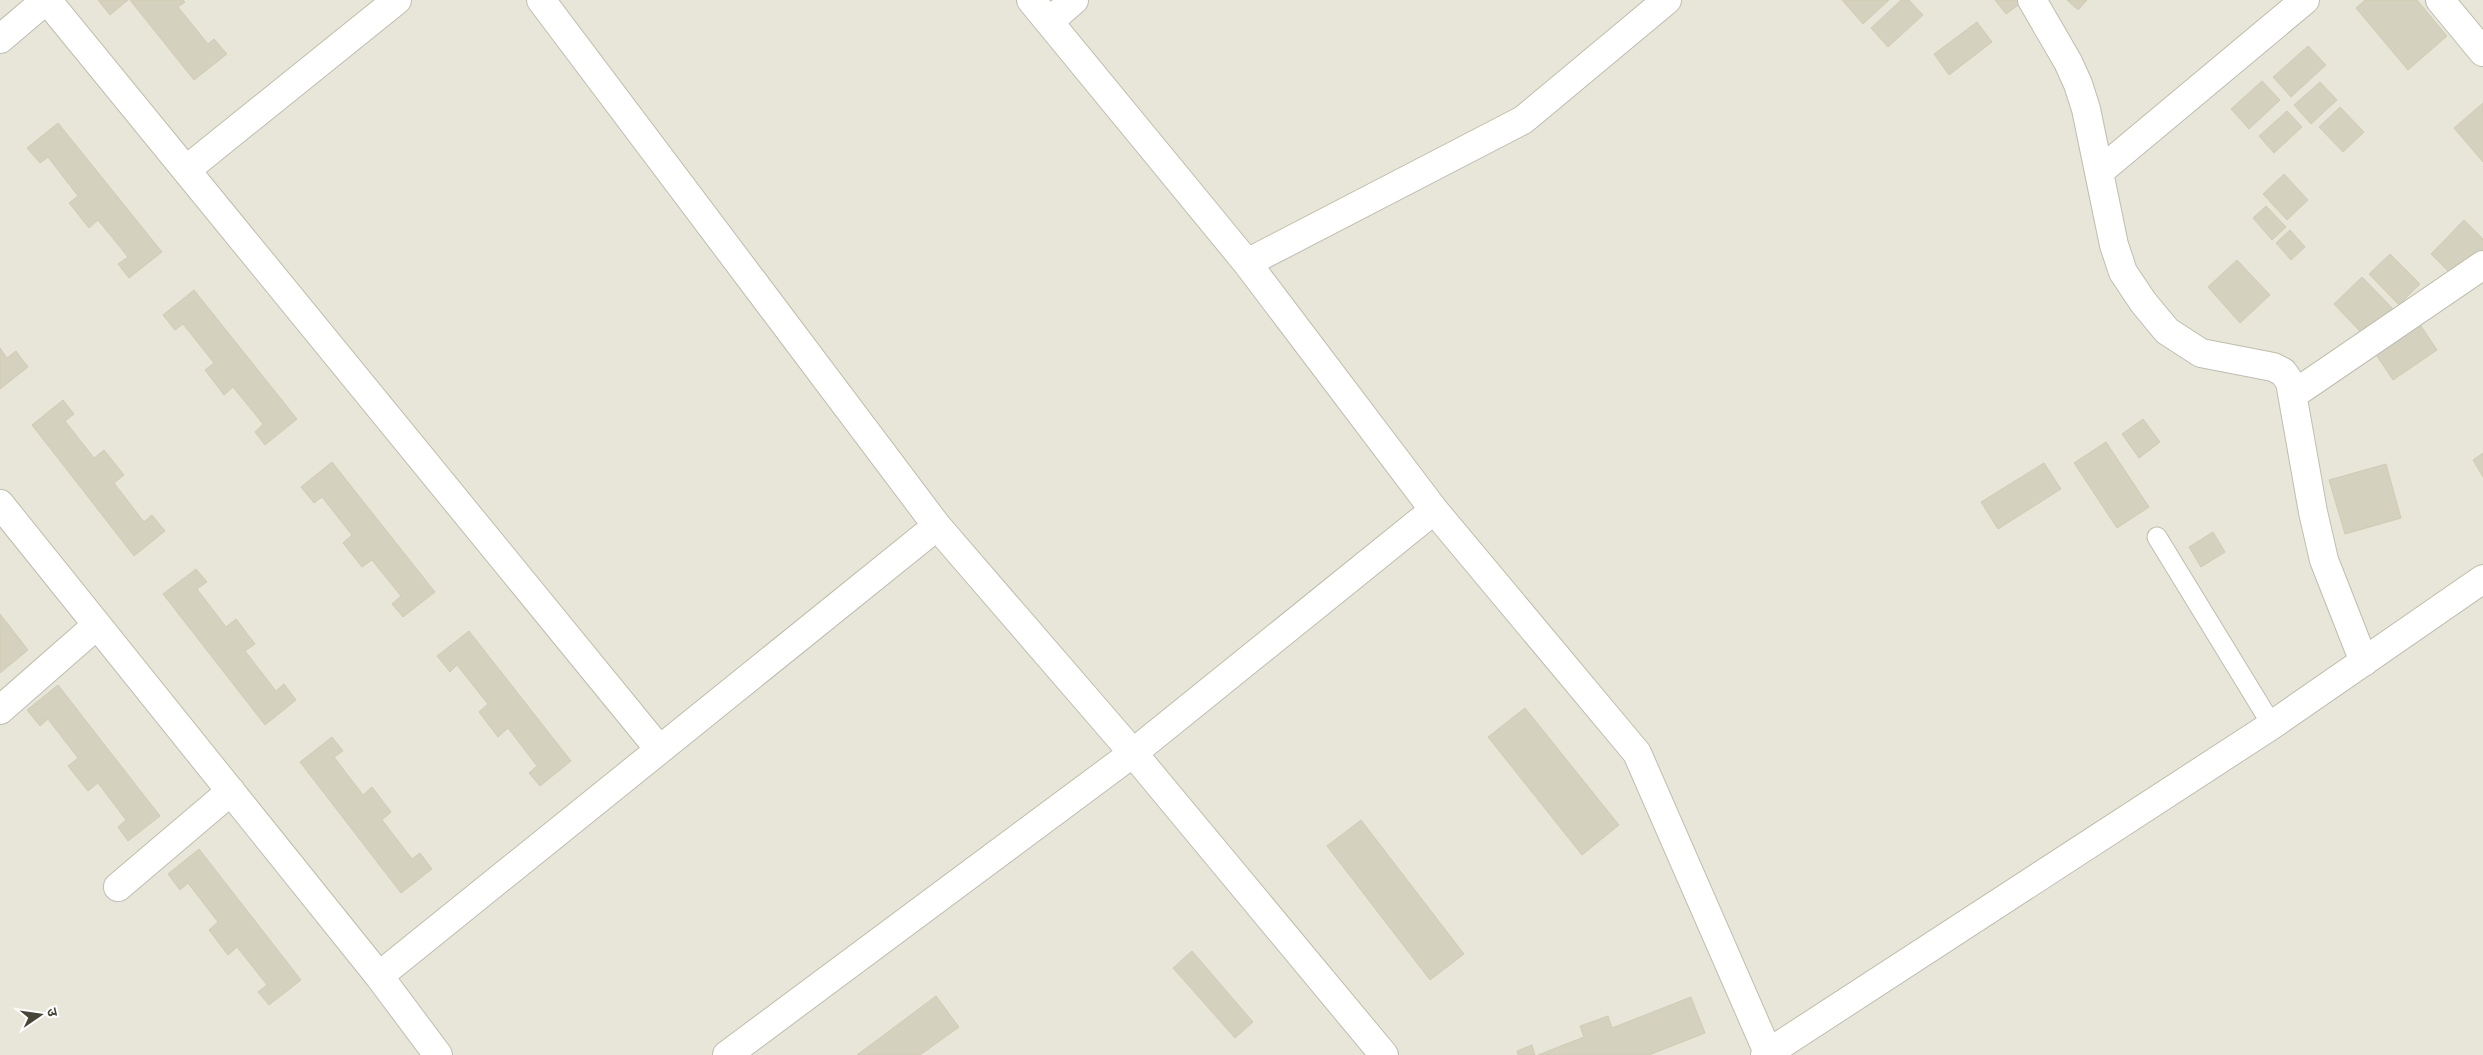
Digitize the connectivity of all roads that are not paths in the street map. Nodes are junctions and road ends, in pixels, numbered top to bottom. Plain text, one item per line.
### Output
1 (46, 0) edge
2 (397, 0) edge
3 (541, 0) edge
4 (1031, 0) edge
5 (1074, 0) edge
6 (1667, 0) edge
7 (2032, 0) edge
8 (2305, 0) edge
9 (2440, 0) edge
10 (1049, 22) junction
11 (0, 39) edge
12 (2483, 52) edge
13 (186, 170) junction
14 (2099, 172) junction
15 (1247, 262) junction
16 (2483, 265) edge
17 (2294, 394) junction
18 (0, 504) edge
19 (1434, 510) junction
20 (937, 526) junction
21 (2158, 537) dead end
22 (2483, 579) edge
23 (97, 624) junction
24 (2364, 662) junction
25 (0, 710) edge
26 (2272, 725) junction
27 (659, 749) junction
28 (1133, 753) junction
29 (231, 791) junction
30 (118, 887) dead end
31 (379, 976) junction
32 (1767, 1054) edge
33 (438, 1055) edge
34 (727, 1055) edge
35 (1384, 1055) edge

1 - 11 street
1 - 13 street
2 - 13 street
3 - 20 street
4 - 10 street
5 - 10 street
6 - 15 street
7 - 14 street
8 - 14 street
9 - 12 street
10 - 15 street
13 - 27 street
14 - 17 street
15 - 19 street
16 - 17 street
17 - 24 street
18 - 23 street
19 - 28 street
19 - 32 street
20 - 27 street
20 - 28 street
21 - 26 lane
22 - 24 street
23 - 25 street
23 - 29 street
24 - 26 street
26 - 32 street
27 - 31 street
28 - 34 street
28 - 35 street
29 - 30 street
29 - 31 street
31 - 33 street

